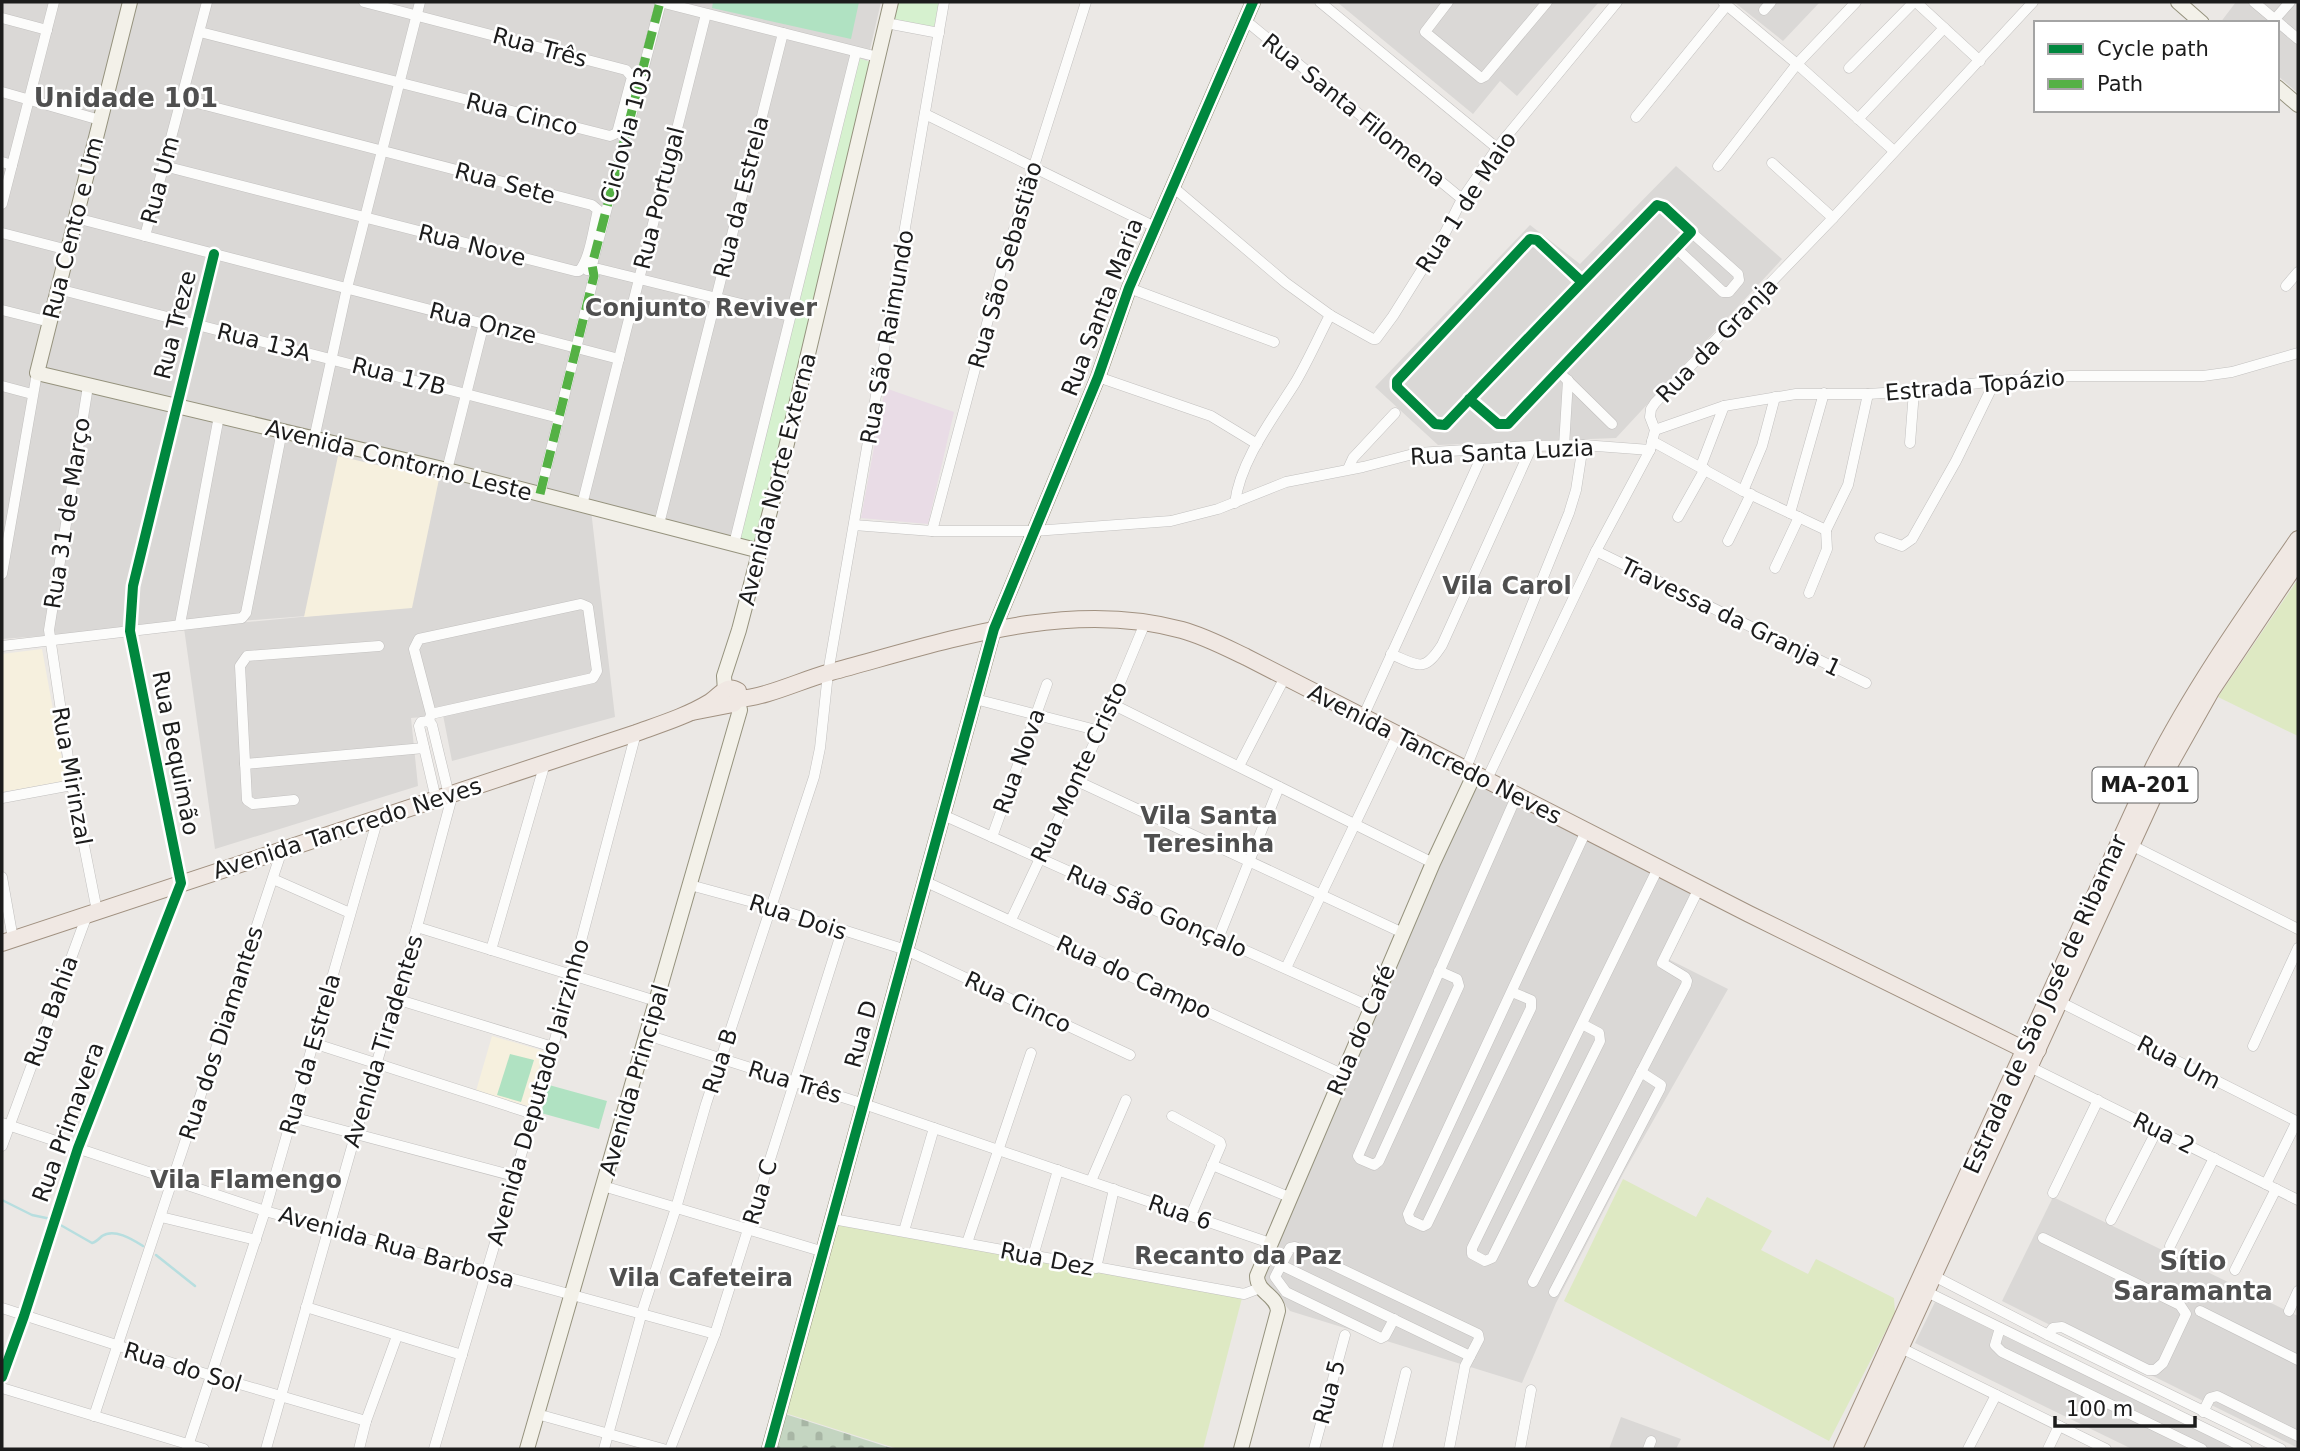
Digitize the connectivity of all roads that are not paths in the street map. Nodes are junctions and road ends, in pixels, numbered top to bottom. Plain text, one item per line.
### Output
1 (54, 2) edge
2 (130, 2) edge
3 (208, 2) edge
4 (363, 2) edge
5 (420, 2) edge
6 (660, 2) edge
7 (891, 2) edge
8 (944, 2) edge
9 (1086, 2) edge
10 (1253, 2) edge
11 (1320, 2) edge
12 (1448, 2) edge
13 (1547, 2) edge
14 (1616, 2) edge
15 (1772, 2) edge
16 (1856, 2) edge
17 (1915, 2) edge
18 (2033, 2) edge
19 (2178, 2) edge
20 (2254, 2) edge
21 (2290, 2) edge
22 (1725, 4) edge
23 (1764, 10) dead end
24 (706, 14) junction
25 (416, 15) junction
26 (2, 18) edge
27 (2275, 19) junction
28 (1245, 20) junction
29 (2200, 21) edge
30 (2277, 21) edge
31 (2279, 22) edge
32 (886, 23) junction
33 (1944, 27) junction
34 (47, 30) junction
35 (200, 32) junction
36 (783, 33) junction
37 (939, 33) junction
38 (2298, 39) edge
39 (856, 52) junction
40 (878, 57) junction
41 (1980, 61) junction
42 (1797, 64) junction
43 (1849, 68) dead end
44 (398, 82) junction
45 (2279, 89) edge
46 (2, 93) edge
47 (181, 99) junction
48 (29, 100) junction
49 (2298, 105) edge
50 (629, 106) junction
51 (925, 114) junction
52 (1636, 117) dead end
53 (100, 120) junction
54 (1858, 120) junction
55 (1497, 148) junction
56 (381, 151) junction
57 (1894, 151) junction
58 (7, 163) edge
59 (1772, 163) dead end
60 (164, 166) junction
61 (1034, 166) junction
62 (1718, 166) dead end
63 (1173, 187) junction
64 (1462, 199) junction
65 (2, 204) edge
66 (76, 218) junction
67 (365, 218) junction
68 (1833, 218) junction
69 (1155, 227) junction
70 (1691, 232) junction
71 (2, 233) edge
72 (145, 236) junction
73 (1676, 248) junction
74 (68, 250) junction
75 (214, 254) junction
76 (592, 269) junction
77 (579, 271) junction
78 (2298, 271) edge
79 (639, 278) junction
80 (1582, 282) junction
81 (2286, 286) dead end
82 (347, 288) junction
83 (1129, 288) junction
84 (58, 289) junction
85 (716, 297) junction
86 (2, 310) edge
87 (1330, 315) junction
88 (790, 316) junction
89 (50, 322) junction
90 (484, 323) junction
91 (196, 325) junction
92 (1274, 342) dead end
93 (576, 347) junction
94 (2298, 353) edge
95 (332, 359) junction
96 (619, 359) junction
97 (1559, 372) junction
98 (37, 373) junction
99 (1098, 377) junction
100 (1568, 380) junction
101 (1994, 381) junction
102 (2, 386) edge
103 (88, 386) junction
104 (1914, 391) junction
105 (466, 393) junction
106 (1824, 393) junction
107 (32, 394) junction
108 (1868, 394) junction
109 (1775, 397) junction
110 (1469, 399) junction
111 (176, 406) junction
112 (1724, 406) junction
113 (1395, 413) dead end
114 (219, 416) junction
115 (559, 418) junction
116 (1612, 424) dead end
117 (1655, 430) junction
118 (282, 431) junction
119 (314, 439) junction
120 (1910, 443) dead end
121 (1257, 444) junction
122 (1583, 445) junction
123 (1651, 445) junction
124 (1532, 446) junction
125 (1564, 446) junction
126 (1485, 449) junction
127 (1703, 467) junction
128 (1348, 469) junction
129 (447, 470) junction
130 (1747, 493) junction
131 (540, 494) junction
132 (1235, 503) junction
133 (582, 505) junction
134 (1795, 515) junction
135 (1678, 517) dead end
136 (659, 524) junction
137 (853, 525) junction
138 (1826, 530) junction
139 (932, 531) junction
140 (1034, 531) junction
141 (1880, 538) dead end
142 (2298, 539) edge
143 (1728, 541) dead end
144 (734, 544) junction
145 (4, 547) edge
146 (760, 551) junction
147 (1596, 551) junction
148 (2298, 561) edge
149 (1775, 568) dead end
150 (2, 574) edge
151 (1809, 593) dead end
152 (1145, 623) junction
153 (180, 624) junction
154 (994, 629) junction
155 (130, 631) junction
156 (50, 640) junction
157 (2, 646) edge
158 (379, 646) dead end
159 (1391, 654) junction
160 (828, 673) junction
161 (1286, 677) junction
162 (1866, 683) dead end
163 (1046, 684) dead end
164 (730, 696) junction
165 (975, 699) junction
166 (1112, 704) junction
167 (1036, 715) junction
168 (1363, 716) junction
169 (430, 717) junction
170 (1100, 731) junction
171 (636, 733) junction
172 (1398, 734) junction
173 (424, 748) junction
174 (545, 763) junction
175 (245, 764) junction
176 (1239, 766) junction
177 (1476, 773) junction
178 (1077, 781) junction
179 (72, 785) junction
180 (1279, 787) junction
181 (1517, 795) junction
182 (446, 796) junction
183 (2, 798) edge
184 (294, 800) dead end
185 (943, 815) junction
186 (378, 818) junction
187 (1354, 824) junction
188 (1587, 831) junction
189 (992, 837) junction
190 (2131, 845) junction
191 (282, 850) junction
192 (1040, 859) junction
193 (1250, 861) junction
194 (1433, 863) junction
195 (1658, 868) junction
196 (2, 877) edge
197 (273, 879) junction
198 (925, 881) junction
199 (181, 883) junction
200 (690, 885) junction
201 (1699, 888) junction
202 (1321, 893) junction
203 (771, 907) junction
204 (92, 913) junction
205 (350, 913) junction
206 (1011, 920) junction
207 (417, 927) junction
208 (2298, 929) edge
209 (842, 931) junction
210 (1403, 933) junction
211 (1218, 939) junction
212 (7, 941) edge
213 (2298, 948) edge
214 (491, 950) junction
215 (906, 950) junction
216 (1286, 968) junction
217 (1439, 971) junction
218 (573, 975) junction
219 (1512, 992) junction
220 (396, 999) junction
221 (656, 1000) junction
222 (2060, 1002) junction
223 (1371, 1007) junction
224 (1582, 1024) junction
225 (646, 1035) junction
226 (313, 1043) junction
227 (2253, 1046) dead end
228 (553, 1047) junction
229 (2031, 1050) junction
230 (1031, 1053) dead end
231 (1130, 1055) dead end
232 (720, 1059) junction
233 (376, 1064) junction
234 (2030, 1067) junction
235 (1641, 1072) junction
236 (1342, 1074) junction
237 (793, 1082) junction
238 (1126, 1100) dead end
239 (2098, 1100) junction
240 (863, 1104) junction
241 (533, 1114) junction
242 (1172, 1116) dead end
243 (292, 1118) junction
244 (2297, 1122) edge
245 (6, 1124) edge
246 (934, 1128) junction
247 (2157, 1130) junction
248 (355, 1136) junction
249 (2, 1146) edge
250 (78, 1148) junction
251 (997, 1151) junction
252 (2214, 1158) junction
253 (1212, 1165) junction
254 (1058, 1170) junction
255 (514, 1176) junction
256 (173, 1180) junction
257 (1091, 1181) junction
258 (603, 1186) junction
259 (2271, 1186) junction
260 (1114, 1189) junction
261 (2053, 1193) dead end
262 (1289, 1197) junction
263 (2298, 1200) edge
264 (676, 1208) junction
265 (265, 1210) junction
266 (1191, 1215) junction
267 (160, 1217) junction
268 (833, 1219) junction
269 (2112, 1220) dead end
270 (329, 1229) junction
271 (748, 1230) junction
272 (904, 1231) junction
273 (2043, 1238) dead end
274 (256, 1240) junction
275 (1270, 1242) junction
276 (967, 1243) junction
277 (2170, 1246) dead end
278 (824, 1252) junction
279 (1033, 1256) junction
280 (1281, 1265) junction
281 (1096, 1268) junction
282 (2235, 1270) dead end
283 (486, 1273) junction
284 (1934, 1276) junction
285 (1532, 1282) dead end
286 (1261, 1288) junction
287 (2298, 1291) edge
288 (1554, 1292) dead end
289 (1927, 1292) junction
290 (572, 1295) junction
291 (306, 1307) junction
292 (2, 1308) edge
293 (2200, 1311) dead end
294 (2289, 1311) dead end
295 (642, 1312) junction
296 (24, 1316) junction
297 (1394, 1319) junction
298 (2000, 1328) junction
299 (715, 1334) junction
300 (1345, 1335) dead end
301 (2048, 1335) junction
302 (397, 1336) junction
303 (118, 1346) junction
304 (1901, 1348) junction
305 (462, 1355) junction
306 (1469, 1359) junction
307 (2298, 1360) edge
308 (1406, 1372) dead end
309 (212, 1376) junction
310 (2, 1377) edge
311 (2, 1388) edge
312 (1531, 1390) dead end
313 (1996, 1395) junction
314 (281, 1397) junction
315 (2203, 1412) junction
316 (537, 1414) junction
317 (94, 1416) junction
318 (366, 1421) junction
319 (2059, 1426) junction
320 (608, 1434) junction
321 (2298, 1436) edge
322 (187, 1447) edge
323 (204, 1449) edge
324 (266, 1449) edge
325 (359, 1449) edge
326 (434, 1449) edge
327 (527, 1449) edge
328 (604, 1449) edge
329 (663, 1449) edge
330 (670, 1449) edge
331 (769, 1449) edge
332 (1241, 1449) edge
333 (1314, 1449) edge
334 (1387, 1449) edge
335 (1449, 1449) edge
336 (1520, 1449) edge
337 (1842, 1449) edge
338 (1854, 1449) edge
339 (1968, 1449) edge
340 (2048, 1449) edge
341 (2106, 1449) edge
342 (2202, 1449) edge
343 (2247, 1449) edge
344 (2281, 1449) edge

1 - 34 street
2 - 53 street, Rua Cento e Um
3 - 35 street, Rua Um
4 - 25 street, Rua Três
5 - 25 street
6 - 24 street
6 - 50 street, Ciclovia 103
7 - 32 street, Avenida Norte Externa
8 - 37 street, Rua São Raimundo
9 - 61 street, Rua São Sebastião
10 - 28 street, Rua Santa Maria
11 - 55 street
12 - 13 street
14 - 55 street, Rua 1 de Maio
15 - 23 street
16 - 42 street
17 - 33 street
17 - 43 street
18 - 41 street, Rua da Granja
19 - 29 street
20 - 27 street
21 - 27 street
22 - 42 street
22 - 52 street
24 - 36 street
24 - 79 street, Rua Portugal
25 - 44 street
25 - 50 street, Rua Três
26 - 34 street
27 - 30 street
28 - 63 street, Rua Santa Maria
28 - 64 street, Rua Santa Filomena
31 - 38 street
32 - 37 street
32 - 40 street, Avenida Norte Externa
33 - 41 street
33 - 54 street
34 - 48 street
35 - 44 street, Rua Cinco
35 - 47 street, Rua Um
36 - 39 street
36 - 85 street, Rua da Estrela
37 - 51 street, Rua São Raimundo
39 - 40 street
39 - 88 street, Avenida Norte Externa
40 - 146 street, Avenida Norte Externa
41 - 57 street, Rua da Granja
42 - 54 street
42 - 62 street
44 - 50 street, Rua Cinco
44 - 56 street
45 - 49 street
46 - 48 street
47 - 56 street, Rua Sete
47 - 60 street, Rua Um
48 - 53 street
48 - 58 street
50 - 76 street, Ciclovia 103
51 - 61 street
51 - 137 street, Rua São Raimundo
53 - 66 street, Rua Cento e Um
54 - 57 street
55 - 64 street, Rua 1 de Maio
56 - 67 street
56 - 77 street, Rua Sete
57 - 68 street, Rua da Granja
58 - 65 street
59 - 68 street
60 - 67 street, Rua Nove
60 - 72 street, Rua Um
61 - 69 street
61 - 139 street, Rua São Sebastião
63 - 69 street, Rua Santa Maria
63 - 87 street
64 - 87 street, Rua 1 de Maio
66 - 72 street, Rua Onze
66 - 74 street, Rua Cento e Um
67 - 77 street, Rua Nove
67 - 82 street
68 - 117 street, Rua da Granja
69 - 83 street, Rua Santa Maria
70 - 73 street
70 - 73 street
70 - 80 street
71 - 74 street
72 - 75 street, Rua Onze
73 - 97 street
74 - 84 street, Rua Cento e Um
75 - 82 street, Rua Onze
75 - 91 street, Rua Treze
76 - 77 street, Rua Nove
76 - 79 street, Rua Nove
76 - 93 street, Ciclovia 103
78 - 81 street
79 - 85 street, Rua Nove
79 - 96 street, Rua Portugal
80 - 110 street
80 - 110 street
82 - 90 street, Rua Onze
82 - 95 street
83 - 92 street
83 - 99 street, Rua Santa Maria
84 - 89 street, Rua Cento e Um
84 - 91 street, Rua 13A
85 - 88 street, Rua Nove
85 - 136 street, Rua da Estrela
86 - 89 street
87 - 121 street
88 - 144 street, Avenida Norte Externa
89 - 98 street, Rua Cento e Um
90 - 93 street, Rua Onze
90 - 105 street
91 - 95 street, Rua 13A
91 - 111 street, Rua Treze
93 - 96 street, Rua Onze
93 - 115 street, Ciclovia 103
94 - 101 street, Estrada Topázio
95 - 105 street, Rua 17B
95 - 119 street
96 - 133 street, Rua Portugal
97 - 100 street
97 - 110 street
98 - 103 street, Avenida Contorno Leste
98 - 107 street
99 - 121 street
99 - 140 street, Rua Santa Maria
100 - 116 street
100 - 125 street
101 - 104 street, Estrada Topázio
101 - 141 street
102 - 107 street
103 - 111 street, Avenida Contorno Leste
103 - 156 street, Rua 31 de Março
104 - 108 street, Estrada Topázio
104 - 120 street
105 - 115 street, Rua 17B
105 - 129 street
106 - 108 street, Estrada Topázio
106 - 109 street, Estrada Topázio
106 - 134 street
107 - 145 street
108 - 138 street
109 - 112 street, Estrada Topázio
109 - 130 street
111 - 114 street, Avenida Contorno Leste
111 - 155 street, Rua Treze
112 - 117 street, Estrada Topázio
112 - 127 street
113 - 128 street
114 - 118 street, Avenida Contorno Leste
114 - 153 street
115 - 131 street, Ciclovia 103
117 - 123 street, Rua da Granja
118 - 119 street, Avenida Contorno Leste
118 - 153 street
119 - 129 street, Avenida Contorno Leste
121 - 132 street
122 - 123 street, Rua Santa Luzia
122 - 125 street, Rua Santa Luzia
122 - 177 street
123 - 127 street
123 - 147 street, Rua da Granja
124 - 125 street, Rua Santa Luzia
124 - 126 street, Rua Santa Luzia
124 - 159 street
126 - 128 street, Rua Santa Luzia
126 - 159 street
127 - 130 street
127 - 135 street
128 - 132 street, Rua Santa Luzia
129 - 131 street, Avenida Contorno Leste
130 - 134 street
130 - 143 street
131 - 133 street, Avenida Contorno Leste
132 - 140 street, Rua Santa Luzia
133 - 136 street, Avenida Contorno Leste
134 - 138 street
134 - 149 street
136 - 144 street, Avenida Contorno Leste
137 - 139 street, Rua Santa Luzia
137 - 160 street, Rua São Raimundo
138 - 151 street
139 - 140 street, Rua Santa Luzia
140 - 154 street, Rua Santa Maria
142 - 229 main road, Estrada de São José de Ribamar / MA-201
144 - 146 street, Avenida Contorno Leste
145 - 150 street
146 - 164 street, Avenida Norte Externa
147 - 162 street, Travessa da Granja 1
147 - 177 street, Rua da Granja
148 - 190 main road, Estrada de São José de Ribamar / MA-201
152 - 154 main road, Avenida Tancredo Neves
152 - 161 main road, Avenida Tancredo Neves
152 - 166 street, Rua Monte Cristo
153 - 155 street
154 - 160 main road, Avenida Tancredo Neves
154 - 165 street, Rua D
155 - 156 street
155 - 199 street, Rua Bequimão
156 - 157 street
156 - 179 street, Rua Mirinzal
158 - 175 street
159 - 168 street
160 - 164 main road, Avenida Tancredo Neves
160 - 203 street, Rua B
161 - 168 main road, Avenida Tancredo Neves
161 - 176 street
163 - 167 street, Rua Nova
164 - 171 main road, Avenida Tancredo Neves
164 - 200 street, Avenida Principal
165 - 167 street
165 - 185 street, Rua D
166 - 170 street, Rua Monte Cristo
166 - 176 street
167 - 170 street
167 - 189 street, Rua Nova
168 - 172 main road, Avenida Tancredo Neves
169 - 169 street
169 - 173 street
169 - 182 street
170 - 178 street, Rua Monte Cristo
171 - 174 main road, Avenida Tancredo Neves
171 - 218 street, Avenida Deputado Jairzinho
172 - 177 main road, Avenida Tancredo Neves
172 - 187 street
173 - 175 street
173 - 182 street
174 - 182 main road, Avenida Tancredo Neves
174 - 214 street
175 - 184 street
176 - 180 street
177 - 181 main road, Avenida Tancredo Neves
177 - 194 street, Rua do Café
178 - 192 street, Rua Monte Cristo
178 - 193 street
179 - 183 street
179 - 204 street, Rua Mirinzal
180 - 187 street
180 - 193 street
181 - 188 main road, Avenida Tancredo Neves
181 - 217 street
182 - 186 main road, Avenida Tancredo Neves
182 - 207 street, Avenida Tiradentes
185 - 189 street, Rua São Gonçalo
185 - 198 street, Rua D
186 - 191 main road, Avenida Tancredo Neves
186 - 205 street, Rua da Estrela
187 - 194 street
187 - 202 street
188 - 195 main road, Avenida Tancredo Neves
188 - 219 street
189 - 192 street, Rua São Gonçalo
190 - 208 street
190 - 222 main road, Estrada de São José de Ribamar / MA-201
191 - 197 street, Rua dos Diamantes
191 - 199 main road, Avenida Tancredo Neves
192 - 206 street, Rua Monte Cristo
192 - 211 street, Rua São Gonçalo
193 - 202 street
193 - 211 street
194 - 210 street, Rua do Café
195 - 201 main road, Avenida Tancredo Neves
195 - 224 street
196 - 212 street
197 - 205 street
197 - 256 street, Rua dos Diamantes
198 - 206 street, Rua do Campo
198 - 215 street, Rua D
199 - 204 main road, Avenida Tancredo Neves
199 - 250 street, Rua Primavera
200 - 203 street, Rua Dois
200 - 221 street, Avenida Principal
201 - 229 main road, Avenida Tancredo Neves
201 - 235 street
202 - 210 street
202 - 216 street
203 - 209 street, Rua Dois
203 - 232 street, Rua B
204 - 212 main road, Avenida Tancredo Neves
204 - 245 street, Rua Bahia
205 - 226 street, Rua da Estrela
206 - 236 street, Rua do Campo
207 - 214 street
207 - 220 street, Avenida Tiradentes
209 - 215 street, Rua Dois
209 - 237 street, Rua C
210 - 223 street, Rua do Café
211 - 216 street, Rua São Gonçalo
213 - 227 street
214 - 218 street
215 - 231 street, Rua Cinco
215 - 240 street, Rua D
216 - 223 street, Rua São Gonçalo
217 - 217 street
218 - 221 street
218 - 228 street, Avenida Deputado Jairzinho
219 - 219 street
220 - 228 street
220 - 233 street, Avenida Tiradentes
221 - 225 street, Avenida Principal
222 - 229 main road, Estrada de São José de Ribamar / MA-201
222 - 244 street, Rua Um
223 - 236 street, Rua do Café
224 - 224 street
225 - 232 street, Rua Três
225 - 258 street, Avenida Principal
226 - 233 street
226 - 243 street, Rua da Estrela
228 - 241 street, Avenida Deputado Jairzinho
229 - 234 main road, Estrada de São José de Ribamar / MA-201
229 - 337 main road, Estrada de São José de Ribamar / MA-201
230 - 251 street
232 - 237 street, Rua Três
232 - 264 street, Rua B
233 - 241 street
233 - 248 street, Avenida Tiradentes
234 - 239 street, Rua 2
234 - 284 main road, Estrada de São José de Ribamar / MA-201
235 - 285 street
235 - 288 street
236 - 262 street, Rua do Café
237 - 240 street, Rua Três
237 - 271 street, Rua C
238 - 257 street
239 - 247 street, Rua 2
239 - 261 street
240 - 246 street
240 - 268 street, Rua D
241 - 255 street, Avenida Deputado Jairzinho
242 - 253 street
243 - 248 street
243 - 265 street, Rua da Estrela
244 - 259 street
245 - 249 street, Rua Bahia
245 - 250 street, Avenida Rua Barbosa
246 - 251 street
246 - 272 street
247 - 252 street, Rua 2
247 - 269 street
248 - 255 street
248 - 270 street, Avenida Tiradentes
250 - 256 street, Avenida Rua Barbosa
250 - 296 street, Rua Primavera
251 - 254 street, Rua 6
251 - 276 street
252 - 259 street, Rua 2
252 - 277 street
253 - 262 street
253 - 266 street
254 - 257 street, Rua 6
254 - 279 street
255 - 283 street, Avenida Deputado Jairzinho
256 - 265 street, Avenida Rua Barbosa
256 - 267 street, Rua dos Diamantes
257 - 260 street, Rua 6
258 - 264 street
258 - 290 street, Avenida Principal
259 - 263 street, Rua 2
259 - 282 street
260 - 266 street, Rua 6
260 - 281 street
262 - 275 street, Rua do Café
264 - 271 street
264 - 295 street, Rua B
265 - 270 street, Avenida Rua Barbosa
265 - 274 street, Rua da Estrela
266 - 275 street, Rua 6
267 - 274 street
267 - 303 street, Rua dos Diamantes
268 - 272 street, Rua Dez
268 - 278 street, Rua D
270 - 283 street, Avenida Rua Barbosa
270 - 291 street, Avenida Tiradentes
271 - 278 street
271 - 299 street, Rua C
272 - 276 street, Rua Dez
273 - 301 street
274 - 309 street, Rua da Estrela
275 - 286 street, Rua do Café
276 - 279 street, Rua Dez
278 - 331 street, Rua D
279 - 281 street, Rua Dez
280 - 297 street
280 - 297 street
280 - 306 street
281 - 286 street, Rua Dez
283 - 290 street, Avenida Rua Barbosa
283 - 305 street, Avenida Deputado Jairzinho
284 - 289 main road, Estrada de São José de Ribamar / MA-201
284 - 301 street
286 - 332 street
287 - 294 street
289 - 298 street
289 - 304 main road, Estrada de São José de Ribamar / MA-201
290 - 295 street, Avenida Rua Barbosa
290 - 316 street, Avenida Principal
291 - 302 street
291 - 314 street, Avenida Tiradentes
292 - 296 street, Rua do Sol
293 - 307 street
295 - 299 street, Avenida Rua Barbosa
295 - 320 street, Rua B
296 - 303 street, Rua do Sol
296 - 310 street, Rua Primavera
297 - 306 street
298 - 342 street
298 - 343 street
299 - 330 street, Rua C
300 - 333 street, Rua 5
301 - 315 street
302 - 305 street
302 - 318 street
303 - 309 street, Rua do Sol
303 - 317 street, Rua dos Diamantes
304 - 313 street
304 - 338 main road, Estrada de São José de Ribamar / MA-201
305 - 326 street, Avenida Deputado Jairzinho
306 - 335 street
308 - 334 street
309 - 314 street, Rua do Sol
309 - 322 street, Rua da Estrela
311 - 317 street
312 - 336 street
313 - 319 street
313 - 339 street
314 - 318 street, Rua do Sol
314 - 324 street, Avenida Tiradentes
315 - 321 street
315 - 344 street
316 - 320 street
316 - 327 street, Avenida Principal
317 - 322 street
318 - 325 street
319 - 340 street
319 - 341 street
320 - 328 street, Rua B
320 - 329 street
322 - 323 street

